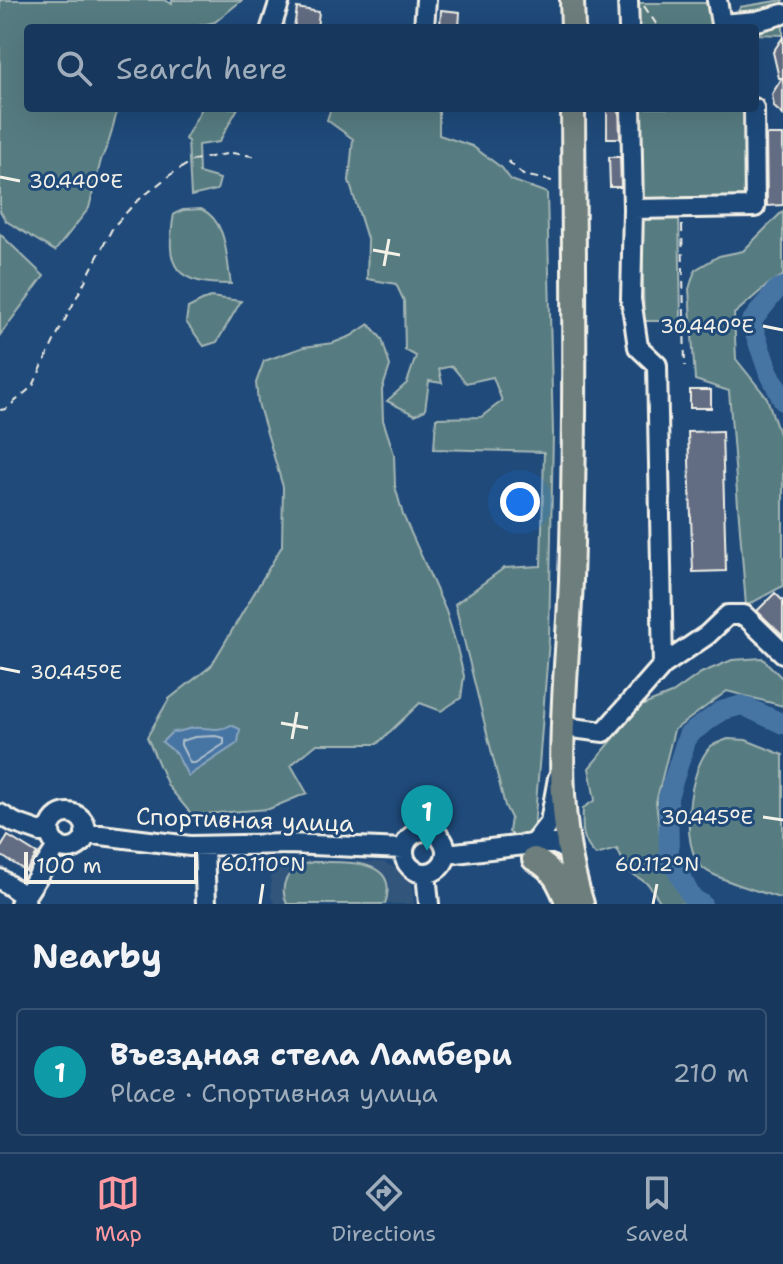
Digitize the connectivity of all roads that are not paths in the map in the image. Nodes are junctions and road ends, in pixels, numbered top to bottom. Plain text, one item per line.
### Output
1 (280, 0) edge
2 (426, 0) edge
3 (572, 0) edge
4 (628, 0) edge
5 (717, 0) edge
6 (783, 14) edge
7 (272, 24) edge
8 (424, 24) edge
9 (573, 24) edge
10 (629, 24) edge
11 (723, 24) edge
12 (737, 24) edge
13 (573, 112) edge
14 (631, 112) edge
15 (754, 112) edge
16 (633, 209) junction
17 (783, 653) edge
18 (663, 665) junction
19 (564, 727) junction
20 (561, 768) junction
21 (0, 814) edge
22 (50, 827) junction
23 (85, 833) junction
24 (58, 845) junction
25 (204, 846) junction
26 (404, 849) junction
27 (533, 851) junction
28 (568, 851) junction
29 (454, 853) junction
30 (426, 873) junction
31 (0, 879) edge
32 (23, 901) edge
33 (206, 904) edge
34 (429, 904) edge
35 (568, 904) edge
36 (582, 904) edge

1 - 7 street
2 - 8 street
3 - 9 main road
4 - 10 street
5 - 11 street
6 - 12 street
13 - 19 main road
14 - 16 street
15 - 16 street
16 - 18 street
17 - 18 street
18 - 19 street
19 - 20 main road
20 - 27 street
20 - 28 main road
21 - 22 street
22 - 23 street, Спортивная улица
22 - 24 street
23 - 24 street
23 - 25 street, Спортивная улица
24 - 32 street
25 - 26 street, Спортивная улица
25 - 33 street
26 - 29 street
26 - 30 street
27 - 28 main road
27 - 29 street
27 - 35 main road
28 - 36 main road
29 - 30 street
30 - 34 street
31 - 32 street

